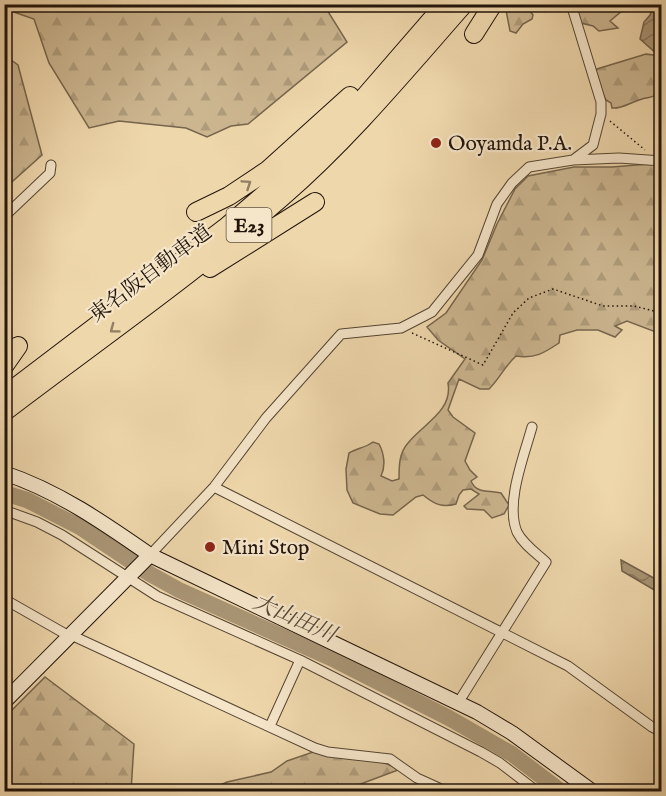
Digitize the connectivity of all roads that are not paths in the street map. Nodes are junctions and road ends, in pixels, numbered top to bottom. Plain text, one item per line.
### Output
1 (464, 4) edge
2 (494, 4) edge
3 (571, 4) edge
4 (445, 6) edge
5 (474, 34) dead end
6 (573, 160) junction
7 (662, 161) edge
8 (51, 165) dead end
9 (315, 202) dead end
10 (196, 212) dead end
11 (4, 219) edge
12 (147, 305) junction
13 (18, 346) dead end
14 (4, 366) edge
15 (4, 396) edge
16 (4, 412) edge
17 (532, 427) dead end
18 (4, 473) edge
19 (214, 487) junction
20 (4, 510) edge
21 (148, 556) junction
22 (129, 576) junction
23 (4, 599) edge
24 (501, 631) junction
25 (70, 635) junction
26 (300, 660) junction
27 (4, 702) edge
28 (458, 703) junction
29 (270, 726) junction
30 (662, 732) edge
31 (589, 790) edge
32 (448, 792) edge
33 (538, 792) edge

1 - 12 highway, 東名阪自動車道 / E23
2 - 5 highway
3 - 6 street
10 -> 4 highway
4 - 15 highway, 東名阪自動車道 / E23
6 - 7 street
6 - 19 street
8 - 11 street
9 - 12 highway
12 -> 16 highway, 東名阪自動車道 / E23
13 - 14 highway
17 - 24 street
18 - 21 street
19 - 21 street
19 - 24 street
20 - 22 street
21 - 22 street
21 - 28 street
22 - 25 street
22 - 26 street
23 - 25 street
24 - 28 street
24 - 30 street
25 - 27 street
25 - 29 street
26 - 29 street
26 - 33 street
28 - 31 street
29 - 32 street

